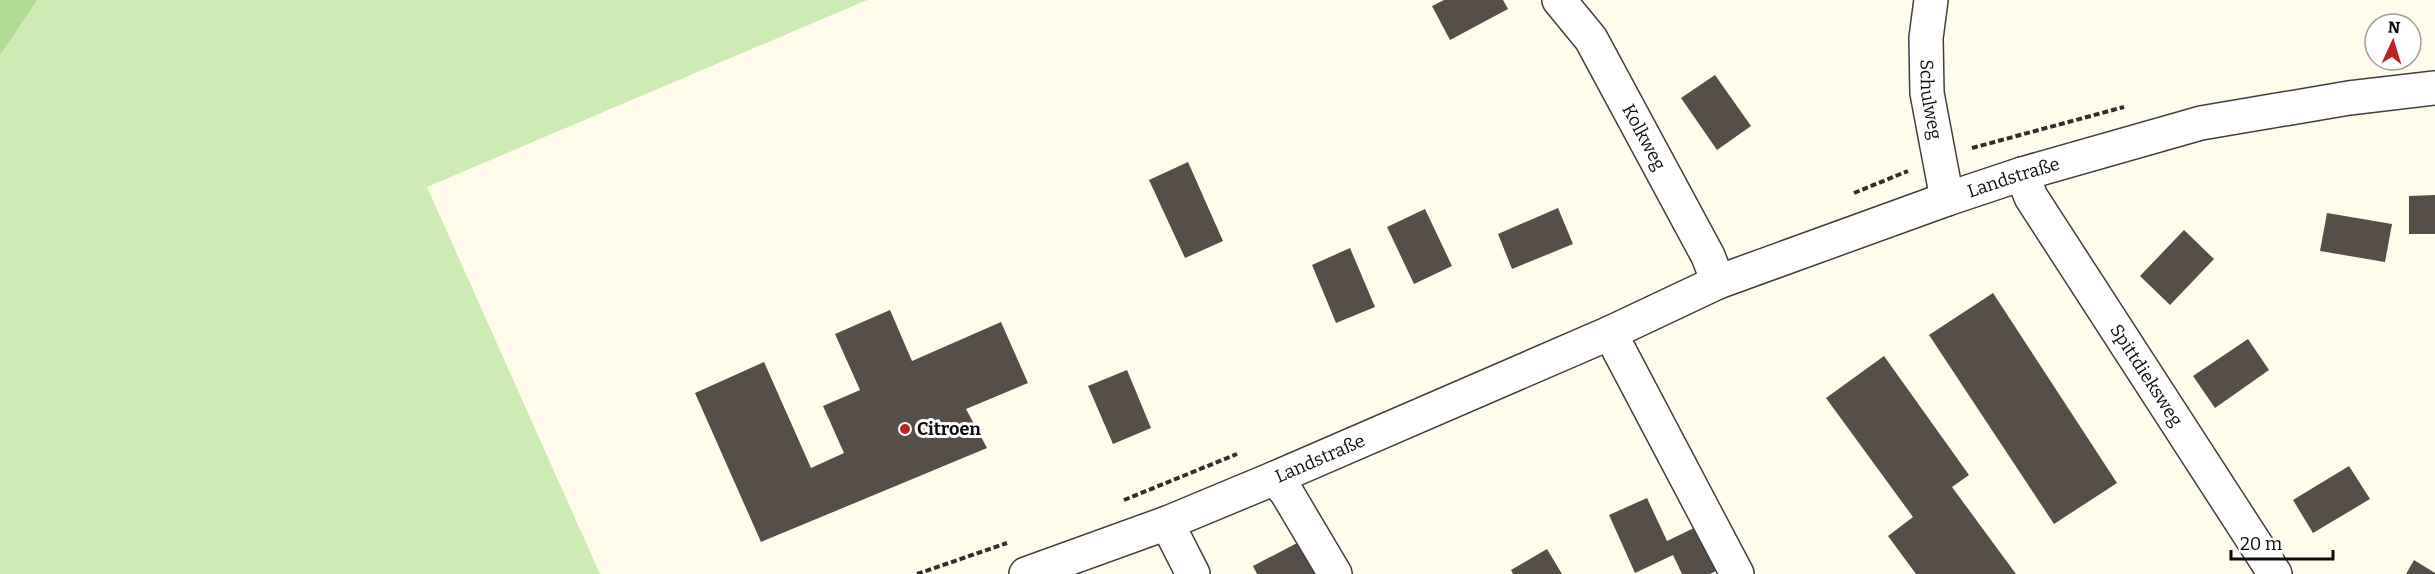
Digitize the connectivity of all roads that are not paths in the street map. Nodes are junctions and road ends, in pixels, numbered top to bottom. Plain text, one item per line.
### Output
1 (1559, 0) edge
2 (1931, 0) edge
3 (2435, 88) edge
4 (2022, 174) junction
5 (1947, 199) junction
6 (1718, 282) junction
7 (1610, 333) junction
8 (1275, 478) junction
9 (1167, 523) junction
10 (1026, 574) edge
11 (1193, 574) edge
12 (1335, 574) edge
13 (1737, 574) edge
14 (2276, 574) edge

1 - 6 street, Kolkweg
2 - 5 street, Schulweg
3 - 4 street, Landstraße
4 - 5 street, Landstraße
4 - 14 street, Spittdieksweg
5 - 6 street, Landstraße
6 - 7 street, Landstraße
7 - 8 street, Landstraße
7 - 13 street
8 - 9 street, Landstraße
8 - 12 street
9 - 10 street, Landstraße
9 - 11 street

